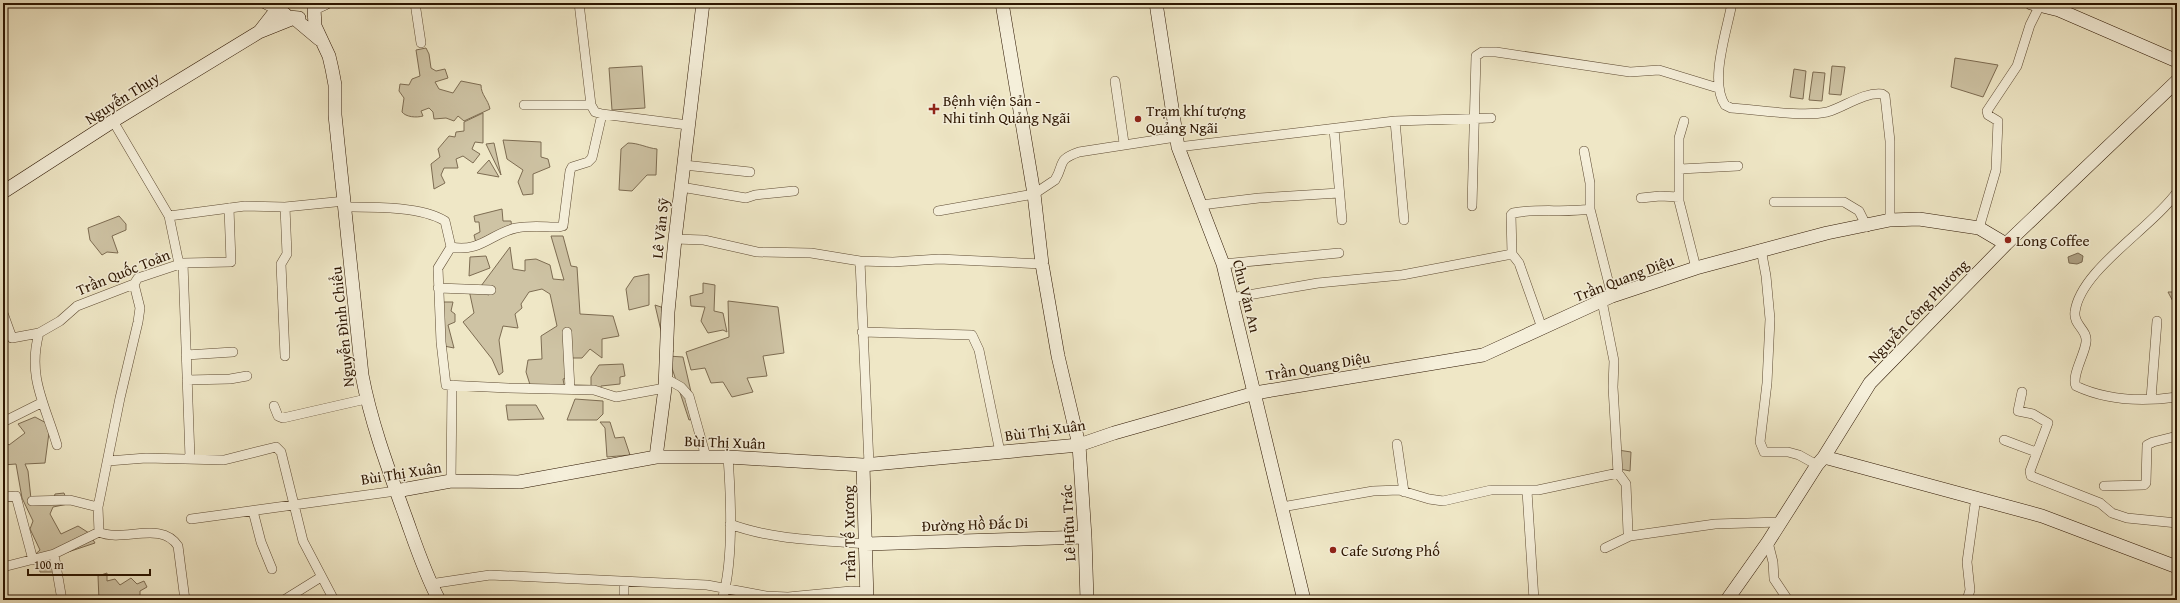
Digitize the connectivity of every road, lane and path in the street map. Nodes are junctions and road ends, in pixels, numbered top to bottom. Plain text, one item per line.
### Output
1 (415, 3) edge
2 (579, 3) edge
3 (703, 3) edge
4 (1002, 3) edge
5 (1156, 3) edge
6 (1732, 3) edge
7 (2035, 4) edge
8 (274, 5) edge
9 (318, 5) edge
10 (2059, 7) edge
11 (294, 18) junction
12 (259, 32) junction
13 (320, 40) junction
14 (421, 43) dead end
15 (2177, 61) edge
16 (1115, 81) dead end
17 (2177, 81) edge
18 (1718, 88) junction
19 (524, 105) dead end
20 (591, 105) junction
21 (602, 114) junction
22 (1475, 118) junction
23 (1491, 118) dead end
24 (113, 121) junction
25 (1395, 121) junction
26 (1684, 121) dead end
27 (688, 125) junction
28 (1334, 129) junction
29 (1177, 142) junction
30 (1124, 143) junction
31 (1584, 151) dead end
32 (684, 165) junction
33 (1738, 166) dead end
34 (1680, 169) junction
35 (750, 172) dead end
36 (680, 187) junction
37 (794, 191) dead end
38 (3, 192) edge
39 (2177, 192) edge
40 (1339, 193) junction
41 (1034, 194) junction
42 (1679, 197) junction
43 (1642, 198) dead end
44 (1774, 202) dead end
45 (345, 204) junction
46 (1201, 205) junction
47 (1472, 206) dead end
48 (285, 207) junction
49 (229, 208) junction
50 (1590, 209) junction
51 (938, 211) dead end
52 (169, 216) junction
53 (1342, 220) dead end
54 (1404, 220) dead end
55 (1890, 220) junction
56 (1867, 227) junction
57 (1979, 228) junction
58 (675, 239) junction
59 (2006, 244) junction
60 (451, 247) junction
61 (1761, 249) junction
62 (1339, 253) dead end
63 (1512, 254) junction
64 (860, 261) junction
65 (181, 264) junction
66 (1042, 264) junction
67 (1223, 264) junction
68 (1696, 268) junction
69 (134, 284) junction
70 (438, 288) junction
71 (491, 290) dead end
72 (1231, 298) junction
73 (1607, 299) junction
74 (3, 313) edge
75 (2157, 322) dead end
76 (1542, 328) junction
77 (39, 332) junction
78 (567, 332) dead end
79 (862, 332) junction
80 (8, 339) edge
81 (233, 352) dead end
82 (186, 355) junction
83 (285, 356) dead end
84 (247, 376) dead end
85 (187, 380) junction
86 (665, 383) junction
87 (452, 385) junction
88 (570, 389) junction
89 (2022, 392) dead end
90 (1255, 393) junction
91 (2177, 397) edge
92 (366, 399) junction
93 (2151, 399) junction
94 (41, 403) junction
95 (274, 406) dead end
96 (3, 422) edge
97 (2177, 436) edge
98 (2004, 440) dead end
99 (1397, 444) dead end
100 (57, 445) dead end
101 (1079, 445) junction
102 (1000, 452) junction
103 (2036, 452) junction
104 (656, 457) junction
105 (706, 457) junction
106 (728, 457) junction
107 (190, 458) junction
108 (108, 461) junction
109 (1821, 461) junction
110 (866, 465) junction
111 (1618, 473) junction
112 (451, 481) junction
113 (2104, 486) dead end
114 (396, 491) junction
115 (1527, 491) junction
116 (1404, 492) junction
117 (3, 497) edge
118 (1976, 497) junction
119 (32, 501) dead end
120 (293, 505) junction
121 (98, 507) junction
122 (1282, 507) junction
123 (253, 511) junction
124 (191, 519) dead end
125 (1780, 522) junction
126 (2177, 523) edge
127 (730, 524) junction
128 (99, 532) junction
129 (1086, 536) junction
130 (1630, 536) junction
131 (1768, 542) junction
132 (866, 544) junction
133 (1605, 548) dead end
134 (54, 554) junction
135 (33, 560) junction
136 (2177, 567) edge
137 (3, 568) edge
138 (272, 569) dead end
139 (322, 577) junction
140 (624, 582) junction
141 (430, 584) junction
142 (726, 589) junction
143 (867, 596) edge
144 (62, 600) edge
145 (185, 600) edge
146 (284, 600) edge
147 (334, 600) edge
148 (439, 600) edge
149 (624, 600) edge
150 (722, 600) edge
151 (1087, 600) edge
152 (1304, 600) edge
153 (1534, 600) edge
154 (1727, 600) edge
155 (1788, 600) edge
156 (1967, 600) edge

1 - 14 street
2 - 20 street
3 - 27 street, Lê Văn Sỹ
4 - 41 street, Lê Hữu Trác
5 - 29 street, Chu Văn An
6 - 18 street
7 - 10 street
7 - 57 street
8 - 11 street
8 - 12 street
9 - 11 street
9 - 13 street
10 - 15 street
11 - 12 street
11 - 13 street
12 - 24 street, Nguyễn Thụy
13 - 45 street, Nguyễn Đình Chiểu
16 - 30 street
17 - 59 street, Nguyễn Công Phương
18 - 22 street
18 - 55 street
19 - 20 street
20 - 21 street
21 - 27 street
21 - 60 street
22 - 23 street
22 - 25 street
22 - 47 street
24 - 38 street, Nguyễn Thụy
24 - 52 street
25 - 28 street
25 - 54 street
26 - 34 street
27 - 32 street, Lê Văn Sỹ
28 - 29 street
28 - 40 street
29 - 30 street
29 - 46 street, Chu Văn An
30 - 41 street
31 - 50 street
32 - 35 street
32 - 36 street, Lê Văn Sỹ
33 - 34 street
34 - 42 street
36 - 37 street
36 - 58 street, Lê Văn Sỹ
39 - 93 street
40 - 46 street
40 - 53 street
41 - 51 street
41 - 66 street, Lê Hữu Trác
42 - 43 street
42 - 68 street
44 - 56 street
45 - 48 street
45 - 60 street
45 - 92 street, Nguyễn Đình Chiểu
46 - 67 street, Chu Văn An
48 - 49 street
48 - 83 street
49 - 52 street
49 - 65 street, Trần Quốc Toản
50 - 63 street
50 - 73 street
52 - 65 street
55 - 56 street, Trần Quang Diệu
55 - 57 street, Trần Quang Diệu
56 - 61 street, Trần Quang Diệu
57 - 59 street, Trần Quang Diệu
58 - 64 street
58 - 86 street, Lê Văn Sỹ
59 - 109 street, Nguyễn Công Phương
60 - 70 street
61 - 68 street, Trần Quang Diệu
61 - 109 street
62 - 67 street
63 - 72 street
63 - 76 street
64 - 66 street
64 - 79 street
65 - 69 street, Trần Quốc Toản
65 - 82 street
66 - 101 street, Lê Hữu Trác
67 - 72 street, Chu Văn An
68 - 73 street, Trần Quang Diệu
69 - 77 street, Trần Quốc Toản
69 - 108 street
70 - 71 street
70 - 87 street
72 - 90 street, Chu Văn An
73 - 76 street, Trần Quang Diệu
73 - 111 street
74 - 80 street, Trần Quốc Toản
75 - 93 street
76 - 90 street, Trần Quang Diệu
77 - 80 street, Trần Quốc Toản
77 - 94 street
78 - 88 street
79 - 102 street
79 - 110 street
81 - 82 street
82 - 85 street
84 - 85 street
85 - 107 street
86 - 88 street
86 - 104 street, Lê Văn Sỹ
86 - 105 street
87 - 88 street
87 - 112 street
89 - 103 street
90 - 101 street, Bùi Thị Xuân
90 - 122 street, Chu Văn An
91 - 93 street
92 - 95 street
92 - 114 street, Nguyễn Đình Chiểu
94 - 96 street
94 - 100 street
97 - 113 street
98 - 103 street
99 - 116 street
101 - 102 street, Bùi Thị Xuân
101 - 129 street, Lê Hữu Trác
102 - 110 street, Bùi Thị Xuân
103 - 126 street
104 - 105 street, Bùi Thị Xuân
104 - 112 street, Bùi Thị Xuân
105 - 106 street, Bùi Thị Xuân
106 - 110 street, Bùi Thị Xuân
106 - 127 street
107 - 108 street
107 - 120 street
108 - 121 street
109 - 118 street
109 - 125 street, Nguyễn Công Phương
110 - 132 street, Trần Tế Xương
111 - 115 street
111 - 130 street
112 - 114 street, Bùi Thị Xuân
114 - 120 street, Bùi Thị Xuân
114 - 141 street, Nguyễn Đình Chiểu
115 - 116 street
115 - 153 street
116 - 122 street
117 - 135 street
118 - 136 street
118 - 156 street
119 - 121 street
120 - 123 street, Bùi Thị Xuân
120 - 139 street
121 - 128 street
122 - 152 street, Chu Văn An
123 - 124 street, Bùi Thị Xuân
123 - 138 street
125 - 130 street
125 - 131 street, Nguyễn Công Phương
127 - 132 street
127 - 142 street
128 - 134 street
128 - 145 street
129 - 132 street, Đường Hồ Đắc Di
129 - 151 street, Lê Hữu Trác
130 - 133 street
131 - 154 street, Nguyễn Công Phương
131 - 155 street
132 - 143 street, Trần Tế Xương
134 - 135 street
134 - 144 street
135 - 137 street
139 - 146 street
139 - 147 street
140 - 141 street
140 - 142 street
140 - 149 street
141 - 148 street, Nguyễn Đình Chiểu
142 - 143 street
142 - 150 street

